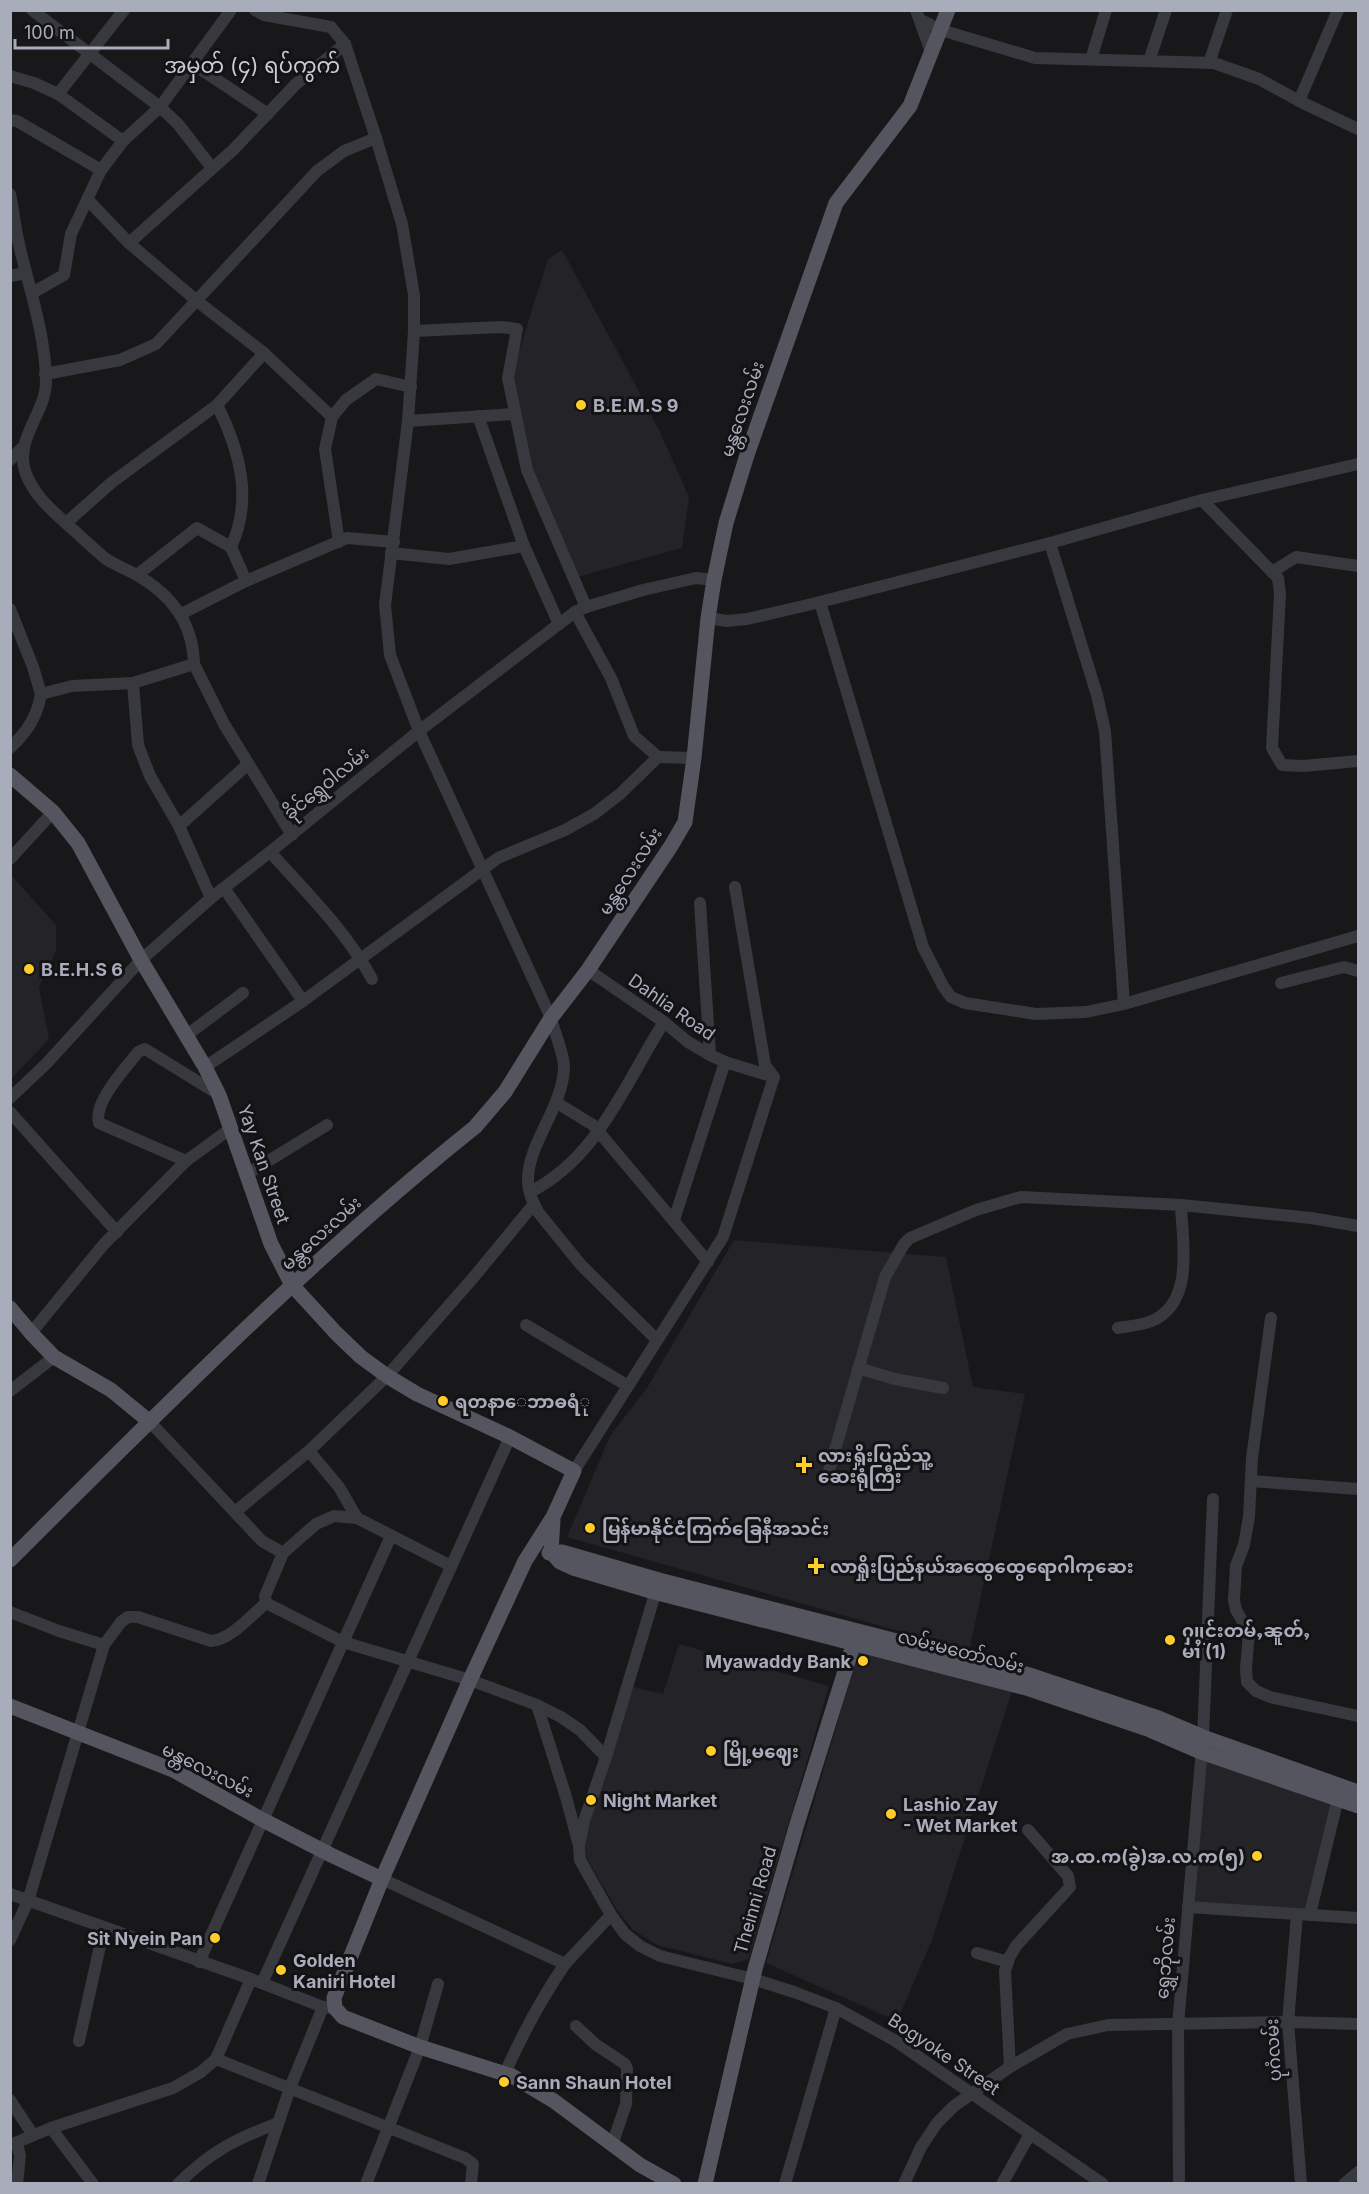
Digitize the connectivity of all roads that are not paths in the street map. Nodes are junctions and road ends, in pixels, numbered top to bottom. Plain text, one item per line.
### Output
1 (124, 10) edge
2 (231, 10) edge
3 (255, 10) edge
4 (948, 10) edge
5 (1106, 10) edge
6 (1166, 10) edge
7 (1227, 10) edge
8 (1338, 10) edge
9 (37, 12) edge
10 (919, 15) edge
11 (941, 30) junction
12 (345, 44) junction
13 (931, 52) junction
14 (89, 55) junction
15 (1091, 59) junction
16 (1149, 61) junction
17 (1209, 63) junction
18 (193, 64) junction
19 (10, 76) edge
20 (58, 94) junction
21 (1299, 101) junction
22 (160, 107) junction
23 (268, 114) junction
24 (10, 120) edge
25 (1359, 129) edge
26 (376, 138) junction
27 (123, 141) junction
28 (212, 168) junction
29 (101, 170) junction
30 (10, 194) edge
31 (88, 200) junction
32 (13, 226) edge
33 (129, 243) junction
34 (26, 273) junction
35 (10, 276) edge
36 (32, 293) junction
37 (197, 301) junction
38 (414, 331) junction
39 (264, 352) junction
40 (45, 374) junction
41 (411, 387) junction
42 (217, 405) junction
43 (514, 414) junction
44 (478, 416) junction
45 (332, 417) junction
46 (408, 421) junction
47 (15, 452) edge
48 (1359, 464) edge
49 (1202, 500) junction
50 (66, 523) junction
51 (339, 542) junction
52 (1050, 543) junction
53 (524, 546) junction
54 (231, 547) junction
55 (392, 547) junction
56 (1359, 566) edge
57 (1272, 572) junction
58 (137, 575) junction
59 (714, 580) junction
60 (246, 581) junction
61 (820, 602) junction
62 (10, 609) edge
63 (580, 610) junction
64 (181, 614) junction
65 (708, 618) junction
66 (559, 624) junction
67 (194, 664) junction
68 (132, 683) junction
69 (41, 694) junction
70 (419, 731) junction
71 (10, 748) edge
72 (658, 757) junction
73 (694, 758) junction
74 (1359, 761) edge
75 (247, 765) junction
76 (10, 775) edge
77 (53, 812) junction
78 (179, 826) junction
79 (292, 835) junction
80 (270, 852) junction
81 (10, 859) edge
82 (482, 870) junction
83 (735, 887) dead end
84 (224, 888) junction
85 (211, 898) junction
86 (700, 903) dead end
87 (1359, 936) edge
88 (361, 957) junction
89 (141, 960) junction
90 (588, 970) junction
91 (1359, 971) edge
92 (372, 979) dead end
93 (1281, 983) dead end
94 (243, 993) dead end
95 (303, 1001) junction
96 (1124, 1004) junction
97 (550, 1018) junction
98 (664, 1022) junction
99 (187, 1035) junction
100 (711, 1055) junction
101 (725, 1062) junction
102 (205, 1067) junction
103 (774, 1077) junction
104 (219, 1095) junction
105 (10, 1098) edge
106 (557, 1103) junction
107 (10, 1112) edge
108 (327, 1125) dead end
109 (230, 1129) junction
110 (598, 1132) junction
111 (186, 1161) junction
112 (247, 1174) junction
113 (532, 1198) junction
114 (1181, 1204) junction
115 (674, 1220) junction
116 (1359, 1226) edge
117 (117, 1232) junction
118 (708, 1262) junction
119 (292, 1285) junction
120 (10, 1308) edge
121 (1271, 1317) dead end
122 (526, 1325) dead end
123 (1118, 1328) dead end
124 (31, 1334) junction
125 (657, 1340) junction
126 (54, 1357) junction
127 (858, 1368) junction
128 (387, 1376) junction
129 (628, 1386) junction
130 (943, 1388) dead end
131 (10, 1391) edge
132 (150, 1422) junction
133 (510, 1437) junction
134 (309, 1451) junction
135 (574, 1470) junction
136 (828, 1474) dead end
137 (1251, 1481) junction
138 (1359, 1489) edge
139 (1214, 1499) dead end
140 (235, 1512) junction
141 (553, 1517) junction
142 (357, 1518) junction
143 (391, 1536) junction
144 (14, 1550) edge
145 (551, 1552) junction
146 (283, 1553) junction
147 (525, 1561) junction
148 (451, 1566) junction
149 (657, 1586) junction
150 (266, 1603) junction
151 (10, 1612) edge
152 (856, 1638) junction
153 (343, 1642) junction
154 (104, 1645) junction
155 (408, 1661) junction
156 (470, 1680) junction
157 (537, 1705) junction
158 (10, 1706) edge
159 (1359, 1716) edge
160 (80, 1734) junction
161 (1202, 1744) junction
162 (606, 1757) junction
163 (1359, 1792) edge
164 (1338, 1798) junction
165 (1359, 1806) edge
166 (263, 1820) junction
167 (1028, 1830) dead end
168 (579, 1846) junction
169 (323, 1850) junction
170 (382, 1879) junction
171 (10, 1894) edge
172 (28, 1901) junction
173 (1188, 1907) junction
174 (1304, 1915) junction
175 (611, 1916) junction
176 (1359, 1918) edge
177 (104, 1928) junction
178 (10, 1940) edge
179 (977, 1953) dead end
180 (199, 1962) junction
181 (1008, 1962) junction
182 (565, 1964) junction
183 (753, 1979) junction
184 (256, 1981) junction
185 (438, 1984) dead end
186 (329, 2007) junction
187 (836, 2008) junction
188 (1288, 2022) junction
189 (1359, 2024) edge
190 (1178, 2025) junction
191 (576, 2026) dead end
192 (79, 2041) dead end
193 (420, 2047) junction
194 (216, 2059) junction
195 (1010, 2067) junction
196 (505, 2073) junction
197 (290, 2088) junction
198 (970, 2093) junction
199 (10, 2100) edge
200 (278, 2123) junction
201 (388, 2127) junction
202 (51, 2128) junction
203 (1030, 2134) junction
204 (33, 2135) junction
205 (14, 2144) edge
206 (612, 2145) junction
207 (1359, 2172) edge
208 (17, 2184) edge
209 (93, 2184) edge
210 (178, 2184) edge
211 (258, 2184) edge
212 (366, 2184) edge
213 (471, 2184) edge
214 (674, 2184) edge
215 (705, 2184) edge
216 (785, 2184) edge
217 (904, 2184) edge
218 (1002, 2184) edge
219 (1103, 2184) edge
220 (1179, 2184) edge
221 (1301, 2184) edge
222 (1344, 2184) edge

1 - 14 street
2 - 18 street
3 - 12 street
4 - 11 main road, မန္တလေးလမ်း
5 - 15 street
6 - 16 street
7 - 17 street
8 - 21 street
9 - 14 street
10 - 11 street
10 - 13 street
11 - 13 main road, မန္တလေးလမ်း
11 - 15 street
12 - 23 street
12 - 26 street
13 - 59 main road, မန္တလေးလမ်း
14 - 20 street
14 - 22 street
15 - 16 street
16 - 17 street
17 - 21 street
18 - 22 street
18 - 23 street
19 - 20 street
20 - 27 street
21 - 25 street
22 - 27 street
22 - 28 street
23 - 28 street
24 - 29 street
26 - 37 street
26 - 38 street
27 - 29 street
28 - 33 street
29 - 31 street
30 - 32 street
31 - 33 street
31 - 36 street
32 - 34 street
33 - 37 street
34 - 35 street
34 - 36 street
36 - 40 street
37 - 39 street
37 - 40 street
38 - 41 street
38 - 43 street
39 - 42 street
39 - 45 street
40 - 47 street
41 - 45 street
41 - 46 street
42 - 50 street
42 - 54 street
43 - 44 street
43 - 63 street
44 - 46 street
44 - 53 street
45 - 51 street
46 - 55 street
47 - 50 street
48 - 49 street
49 - 52 street
49 - 57 street
50 - 58 street
51 - 55 street
51 - 60 street
52 - 61 street
52 - 96 street
53 - 55 street
53 - 66 street
54 - 58 street
54 - 60 street
55 - 70 street
56 - 57 street
57 - 74 street
58 - 64 street
59 - 63 street, ခိုင်ရွှေဝါလမ်း
59 - 65 main road, မန္တလေးလမ်း
60 - 64 street
61 - 65 street
61 - 96 street
62 - 69 street
63 - 66 street, ခိုင်ရွှေဝါလမ်း
63 - 72 street
64 - 67 street
65 - 73 main road, မန္တလေးလမ်း
66 - 70 street, ခိုင်ရွှေဝါလမ်း
67 - 68 street
67 - 75 street
68 - 69 street
68 - 78 street
69 - 71 street
70 - 79 street, ခိုင်ရွှေဝါလမ်း
70 - 82 street
72 - 73 street
72 - 82 street
73 - 90 main road, မန္တလေးလမ်း
75 - 78 street
75 - 79 street
76 - 77 main road, Yay Kan Street
77 - 81 street
77 - 89 main road, Yay Kan Street
78 - 85 street
79 - 80 street, ခိုင်ရွှေဝါလမ်း
80 - 84 street, ခိုင်ရွှေဝါလမ်း
80 - 88 street
82 - 88 street
82 - 97 street
83 - 103 street
84 - 85 street, ခိုင်ရွှေဝါလမ်း
84 - 95 street
85 - 89 street, ခိုင်ရွှေဝါလမ်း
86 - 100 street
87 - 96 street
88 - 92 street
88 - 95 street
89 - 99 main road, Yay Kan Street
89 - 105 street, ခိုင်ရွှေဝါလမ်း
90 - 97 main road, မန္တလေးလမ်း
90 - 98 street, Dahlia Road
91 - 93 street
94 - 99 street
95 - 102 street
97 - 106 street
97 - 119 main road, မန္တလေးလမ်း
98 - 100 street, Dahlia Road
98 - 110 street
99 - 102 main road, Yay Kan Street
100 - 101 street, Dahlia Road
101 - 103 street, Dahlia Road
101 - 115 street
102 - 104 main road, Yay Kan Street
103 - 118 street
104 - 109 main road, Yay Kan Street
104 - 111 street
106 - 110 street
106 - 113 street
107 - 117 street
108 - 112 street
109 - 111 street
109 - 112 main road, Yay Kan Street
110 - 113 street
110 - 115 street
111 - 117 street
112 - 119 main road, Yay Kan Street
113 - 125 street
113 - 128 street
114 - 116 street
114 - 123 street
114 - 127 street
115 - 118 street
117 - 124 street
118 - 125 street
119 - 128 main road, Yay Kan Street
119 - 132 main road, မန္တလေးလမ်း
120 - 124 main road
121 - 137 street
122 - 129 street
124 - 126 main road
125 - 129 street
126 - 131 street
126 - 132 main road
127 - 130 street
127 - 136 street
128 - 133 main road, Yay Kan Street
128 - 134 street
129 - 135 street
132 - 140 street
132 - 144 main road, မန္တလေးလမ်း
133 - 135 main road, Yay Kan Street
133 - 148 street
134 - 140 street
134 - 142 street
135 - 141 main road
137 - 138 street
137 - 159 street
139 - 161 street, ရွှေဘိုလမ်း
140 - 146 street
141 - 145 main road
141 - 147 main road
142 - 143 street
142 - 146 street
143 - 148 street
143 - 153 street
145 - 147 main road
145 - 149 main road, လမ်းမတော်လမ်း
146 - 150 street
147 - 156 main road
148 - 155 street
149 - 152 main road, လမ်းမတော်လမ်း
149 - 162 street
150 - 153 street
150 - 154 street
151 - 154 street
152 - 161 main road, လမ်းမတော်လမ်း
152 - 183 main road, Theinni Road
153 - 155 street
153 - 166 street
154 - 160 street
155 - 156 street
155 - 169 street
156 - 157 street
156 - 170 main road
157 - 162 street
157 - 168 street, Bogyoke Street
158 - 160 main road, မန္တလေးလမ်း
160 - 166 main road, မန္တလေးလမ်း
160 - 172 street
161 - 163 main road, လမ်းမတော်လမ်း
161 - 164 main road, လမ်းမတော်လမ်း
161 - 173 street, ရွှေဘိုလမ်း
162 - 168 street
164 - 165 main road, လမ်းမတော်လမ်း
164 - 174 street, ပုဂံလမ်း
166 - 169 main road, မန္တလေးလမ်း
166 - 180 street
167 - 181 street
168 - 175 street, Bogyoke Street
169 - 170 main road, မန္တလေးလမ်း
169 - 184 street
170 - 182 street
170 - 186 main road
171 - 172 street
172 - 177 street
172 - 178 street
173 - 174 street
173 - 190 street, ရွှေဘိုလမ်း
174 - 176 street
174 - 188 street, ပုဂံလမ်း
175 - 182 street
175 - 183 street, Bogyoke Street
177 - 180 street
177 - 192 street
179 - 181 street
180 - 184 street
181 - 195 street
182 - 196 street
183 - 187 street, Bogyoke Street
183 - 215 main road, Theinni Road
184 - 186 street
184 - 194 street
185 - 193 street
186 - 193 main road
186 - 197 street
187 - 198 street, Bogyoke Street
187 - 216 street
188 - 189 street
188 - 190 street
188 - 221 street, ပုဂံလမ်း
190 - 195 street
190 - 220 street, ရွှေဘိုလမ်း
191 - 206 street
193 - 196 main road
193 - 201 street
194 - 197 street
194 - 202 street
195 - 198 street
196 - 206 main road
197 - 200 street
197 - 201 street
198 - 203 street, Bogyoke Street
198 - 217 street
199 - 204 street
200 - 210 street
200 - 211 street
201 - 212 street
201 - 213 street
202 - 204 street
202 - 209 street
203 - 218 street
203 - 219 street, Bogyoke Street
204 - 205 street
205 - 208 street
206 - 214 main road
207 - 222 street

